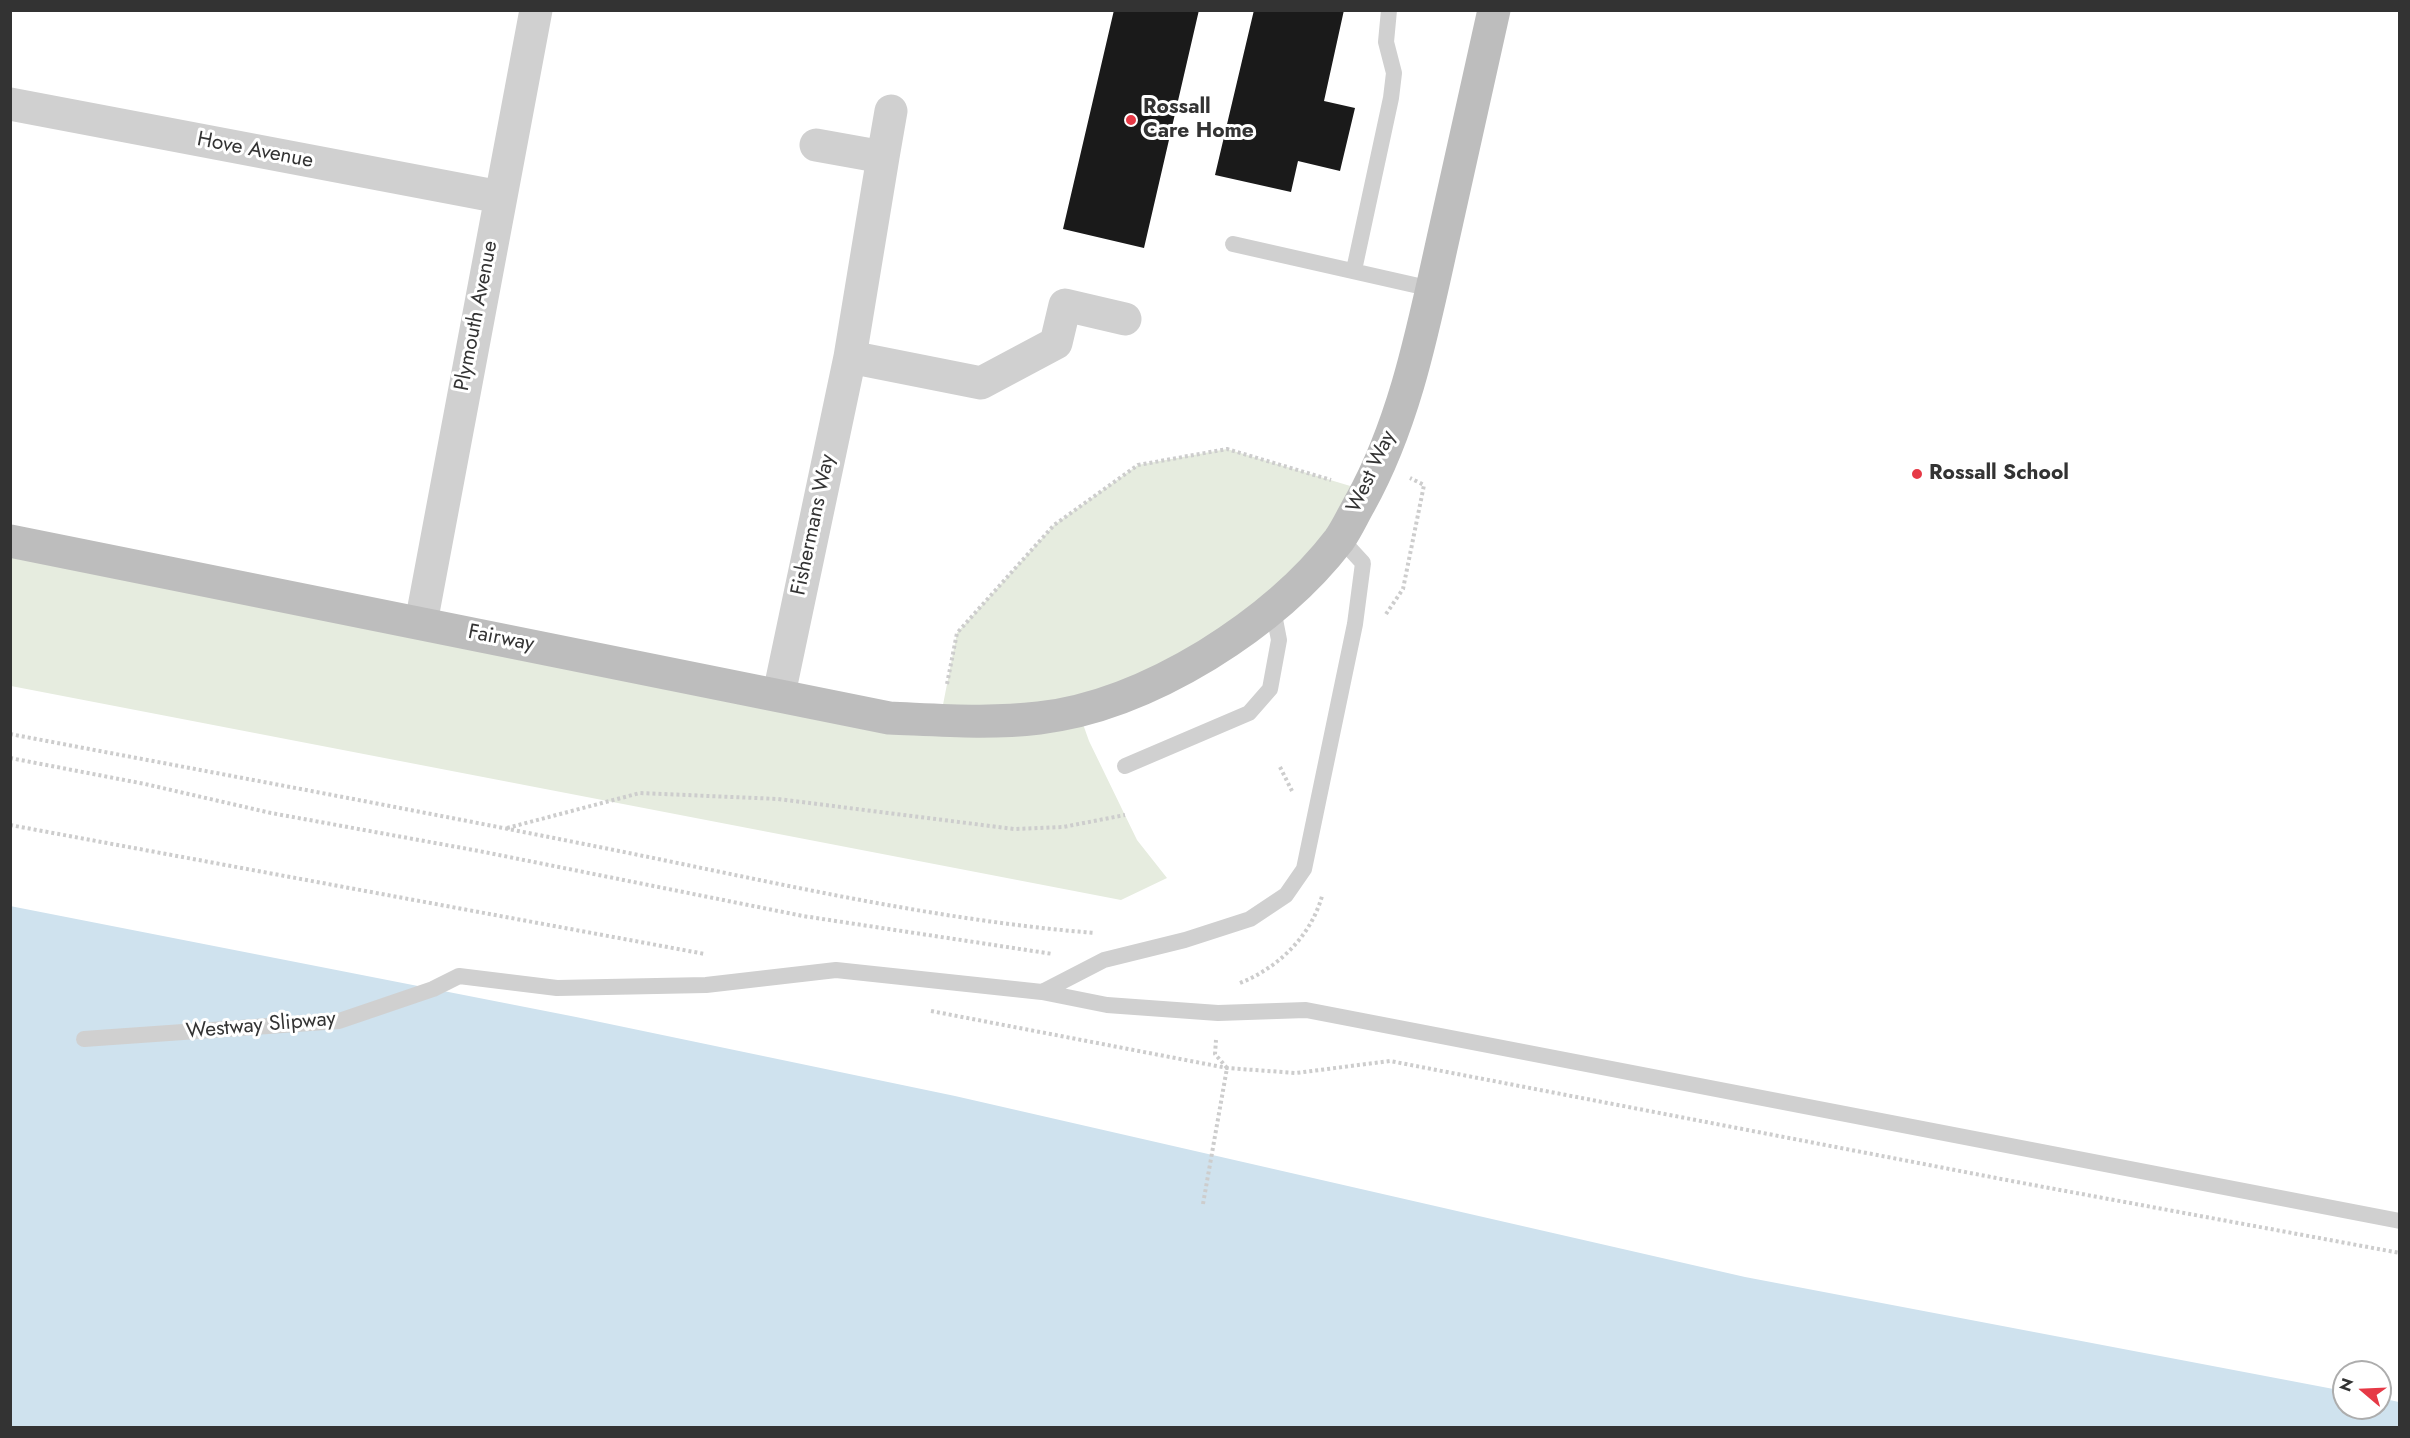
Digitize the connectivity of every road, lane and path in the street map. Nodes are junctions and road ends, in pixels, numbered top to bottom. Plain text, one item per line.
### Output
1 (536, 10) edge
2 (1389, 10) edge
3 (1494, 10) edge
4 (10, 104) edge
5 (891, 111) dead end
6 (816, 145) dead end
7 (883, 157) junction
8 (500, 197) junction
9 (1233, 244) dead end
10 (1354, 270) junction
11 (1432, 289) junction
12 (1125, 319) dead end
13 (850, 357) junction
14 (1367, 491) junction
15 (1340, 538) junction
16 (10, 542) edge
17 (1273, 609) junction
18 (420, 623) junction
19 (779, 694) junction
20 (940, 720) junction
21 (993, 722) joint
22 (10, 734) edge
23 (10, 758) edge
24 (1125, 766) dead end
25 (1125, 815) dead end
26 (10, 825) edge
27 (506, 828) junction
28 (1104, 933) dead end
29 (713, 956) dead end
30 (1104, 960) junction
31 (1042, 993) junction
32 (929, 1011) dead end
33 (84, 1040) dead end
34 (2400, 1221) edge
35 (2400, 1253) edge

1 - 8 street, Plymouth Avenue
2 - 10 lane
3 - 11 street, West Way
4 - 8 street, Hove Avenue
5 - 7 street, Fishermans Way
6 - 7 street
7 - 13 street, Fishermans Way
8 - 18 street, Plymouth Avenue
9 - 10 lane
10 - 11 lane
11 - 14 street, West Way
12 - 13 street
13 - 19 street, Fishermans Way
14 - 15 street, West Way
14 - 20 path
15 - 17 street, West Way
15 - 30 lane
16 - 18 street, Fairway
17 - 21 street, West Way
17 - 24 lane
18 - 19 street, Fairway
19 - 20 street, Fairway
20 - 21 street, Fairway
22 - 27 path
23 - 30 path
25 - 27 path
26 - 29 path
27 - 28 path
30 - 31 lane
31 - 33 lane, Westway Slipway
31 - 34 lane, Westway Slipway
32 - 35 path

